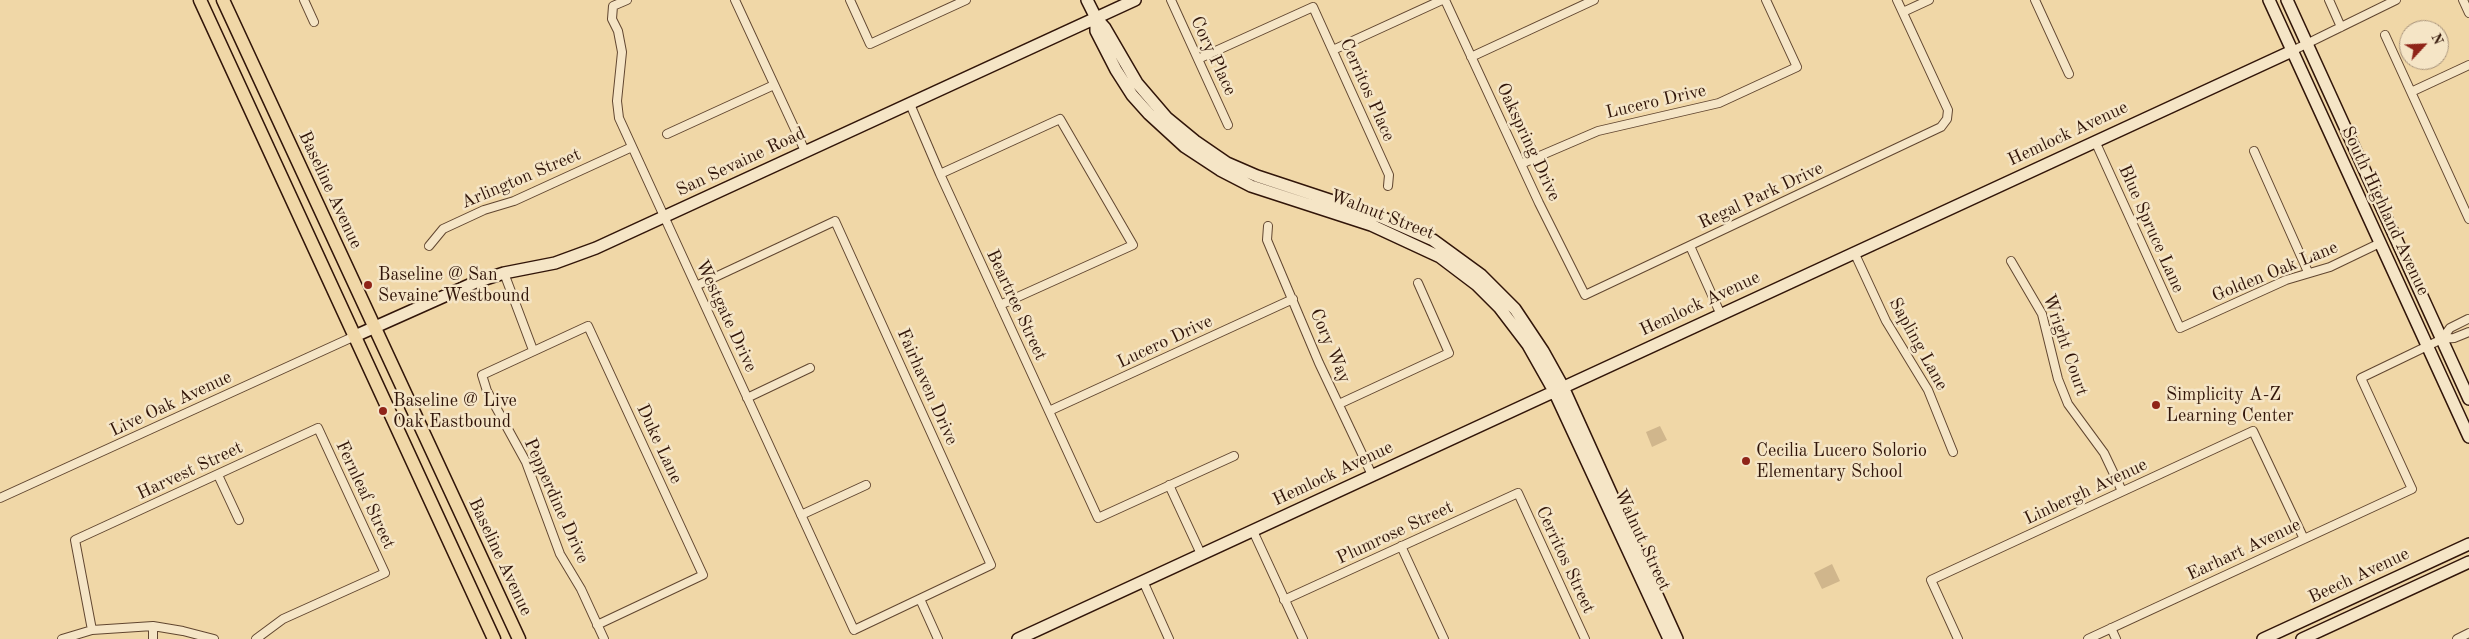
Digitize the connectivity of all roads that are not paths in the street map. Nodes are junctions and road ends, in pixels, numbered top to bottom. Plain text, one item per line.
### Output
1 (200, 0) edge
2 (223, 0) edge
3 (304, 0) edge
4 (627, 0) edge
5 (735, 0) edge
6 (850, 0) edge
7 (966, 0) edge
8 (1088, 0) edge
9 (1135, 0) edge
10 (1171, 0) edge
11 (1444, 0) edge
12 (1594, 0) edge
13 (1766, 0) edge
14 (1897, 0) edge
15 (1929, 0) edge
16 (2035, 0) edge
17 (2269, 0) edge
18 (2287, 0) edge
19 (2328, 0) edge
20 (2396, 0) edge
21 (2463, 0) edge
22 (1903, 12) junction
23 (2469, 13) edge
24 (1096, 18) junction
25 (314, 22) dead end
26 (2341, 27) junction
27 (2385, 35) dead end
28 (2307, 43) junction
29 (1333, 50) junction
30 (2292, 50) junction
31 (1471, 57) junction
32 (1198, 59) junction
33 (2469, 65) edge
34 (2069, 74) dead end
35 (774, 85) junction
36 (2411, 92) junction
37 (910, 104) junction
38 (1228, 125) dead end
39 (667, 134) dead end
40 (2095, 141) junction
41 (632, 146) junction
42 (805, 151) junction
43 (2254, 151) dead end
44 (1521, 164) junction
45 (940, 174) junction
46 (1388, 186) dead end
47 (665, 217) junction
48 (2469, 220) edge
49 (1268, 226) dead end
50 (2380, 243) junction
51 (429, 246) dead end
52 (1690, 246) junction
53 (1854, 252) junction
54 (2010, 261) dead end
55 (2308, 272) junction
56 (504, 273) junction
57 (1418, 283) dead end
58 (696, 286) junction
59 (1585, 295) joint
60 (1293, 300) junction
61 (1000, 306) junction
62 (1722, 315) junction
63 (2469, 321) edge
64 (374, 327) junction
65 (2180, 328) joint
66 (2469, 332) edge
67 (355, 336) junction
68 (2442, 339) junction
69 (2428, 347) junction
70 (533, 350) junction
71 (810, 368) dead end
72 (1558, 389) junction
73 (747, 398) junction
74 (2469, 399) edge
75 (1339, 404) junction
76 (1049, 411) junction
77 (318, 428) joint
78 (2469, 437) edge
79 (1953, 452) dead end
80 (1234, 456) dead end
81 (218, 475) junction
82 (1372, 475) junction
83 (866, 485) dead end
84 (1169, 485) junction
85 (2122, 491) junction
86 (1518, 493) joint
87 (0, 498) edge
88 (801, 515) junction
89 (239, 520) dead end
90 (1253, 531) junction
91 (2304, 539) junction
92 (2469, 544) edge
93 (1401, 546) junction
94 (1201, 554) junction
95 (2469, 562) edge
96 (1143, 581) junction
97 (920, 599) junction
98 (1284, 600) junction
99 (597, 625) junction
100 (153, 626) junction
101 (2111, 628) junction
102 (92, 630) junction
103 (2469, 633) edge
104 (62, 639) edge
105 (153, 639) edge
106 (214, 639) edge
107 (256, 639) edge
108 (494, 639) edge
109 (519, 639) edge
110 (604, 639) edge
111 (938, 639) edge
112 (1018, 639) edge
113 (1169, 639) edge
114 (1303, 639) edge
115 (1444, 639) edge
116 (1585, 639) edge
117 (1668, 639) edge
118 (1677, 639) edge
119 (1958, 639) edge
120 (2088, 639) edge
121 (2116, 639) edge
122 (2263, 639) edge
123 (2302, 639) edge
124 (2456, 639) edge

1 - 67 main road
2 - 64 main road, Baseline Avenue
3 - 25 street
4 - 41 street, Westgate Drive
5 - 35 street
6 - 7 street
8 - 24 street
9 - 24 street, San Sevaine Road
10 - 32 street, Cory Place
11 - 29 street
11 - 31 street, Oakspring Drive
12 - 31 street
13 - 44 street, Lucero Drive
14 - 22 street
15 - 22 street
16 - 34 street
17 - 30 street, South Highland Avenue
18 - 28 street, South Highland Avenue
19 - 26 street
20 - 26 street, Hemlock Avenue
21 - 23 street
22 - 52 street, Regal Park Drive
24 - 37 street, San Sevaine Road
24 - 72 street
26 - 28 street, Hemlock Avenue
27 - 36 street
28 - 30 street, Hemlock Avenue
28 - 68 street, South Highland Avenue
29 - 32 street, Cerritos Place
29 - 46 street, Cerritos Place
30 - 40 street, Hemlock Avenue
30 - 50 street, South Highland Avenue
31 - 44 street, Oakspring Drive
32 - 38 street, Cory Place
33 - 36 street
35 - 39 street
35 - 42 street
36 - 48 street
37 - 42 street, San Sevaine Road
37 - 45 street, Beartree Street
40 - 53 street, Hemlock Avenue
40 - 65 street, Blue Spruce Lane
41 - 47 street, Westgate Drive
41 - 51 street, Arlington Street
42 - 47 street, San Sevaine Road
43 - 55 street
44 - 59 street, Oakspring Drive
45 - 61 street, Beartree Street
45 - 61 street
47 - 56 street, San Sevaine Road
47 - 58 street, Westgate Drive
49 - 60 street, Cory Way
50 - 55 street, Golden Oak Lane
50 - 69 street, South Highland Avenue
52 - 59 street, Regal Park Drive
52 - 62 street
53 - 62 street, Hemlock Avenue
53 - 79 street, Sapling Lane
54 - 85 street, Wright Court
55 - 65 street, Golden Oak Lane
56 - 64 street, San Sevaine Road
56 - 70 street
57 - 75 street
58 - 73 street, Westgate Drive
58 - 97 street, Fairhaven Drive
60 - 75 street, Cory Way
60 - 76 street, Lucero Drive
61 - 76 street, Beartree Street
62 - 72 street, Hemlock Avenue
63 - 68 street
64 - 67 street, San Sevaine Road
64 - 109 main road, Baseline Avenue
66 - 68 street
67 - 87 street, Live Oak Avenue
67 - 108 main road
68 - 69 street
68 - 74 street, South Highland Avenue
69 - 78 street, South Highland Avenue
69 - 91 street, Earhart Avenue
70 - 99 street, Pepperdine Drive
70 - 99 street, Duke Lane
71 - 73 street
72 - 82 street, Hemlock Avenue
72 - 117 street, Walnut Street
72 - 118 street, Walnut Street
73 - 88 street, Westgate Drive
75 - 82 street, Cory Way
76 - 84 street, Beartree Street
77 - 81 street, Harvest Street
77 - 107 street, Fernleaf Street
80 - 84 street
81 - 89 street
81 - 102 street, Harvest Street
82 - 90 street, Hemlock Avenue
83 - 88 street
84 - 94 street
85 - 91 street, Linbergh Avenue
85 - 119 street, Linbergh Avenue
86 - 93 street, Plumrose Street
86 - 116 street, Cerritos Street
88 - 97 street, Westgate Drive
90 - 94 street, Hemlock Avenue
90 - 98 street
91 - 101 street, Earhart Avenue
92 - 122 street, Beech Avenue
93 - 98 street, Plumrose Street
93 - 115 street
94 - 96 street, Hemlock Avenue
95 - 123 street, Beech Avenue
96 - 112 street, Hemlock Avenue
96 - 113 street
97 - 111 street
98 - 114 street
99 - 110 street, Pepperdine Drive
100 - 102 street
100 - 105 street
100 - 106 street
101 - 120 street, Earhart Avenue
101 - 121 street
102 - 104 street
103 - 124 street

